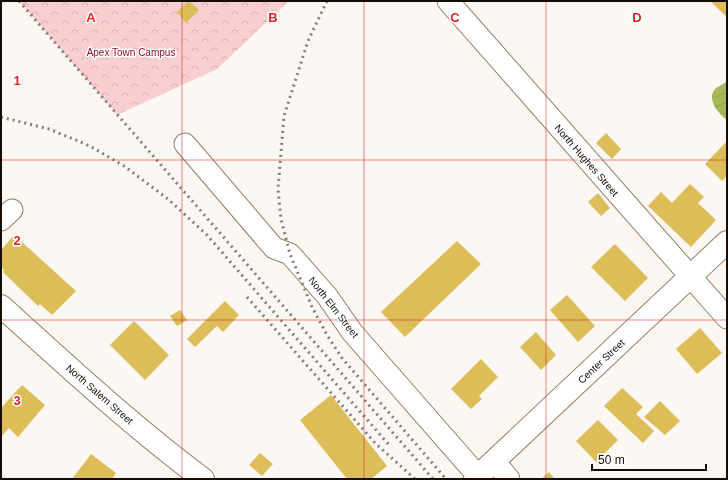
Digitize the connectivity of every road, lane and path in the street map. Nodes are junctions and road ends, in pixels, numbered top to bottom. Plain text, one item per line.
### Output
1 (448, 1) edge
2 (185, 144) dead end
3 (727, 242) edge
4 (691, 276) junction
5 (1, 306) edge
6 (727, 318) edge
7 (495, 462) junction
8 (476, 478) edge
9 (203, 479) edge
10 (509, 479) edge

1 - 4 street, North Hughes Street
2 - 8 street, North Elm Street
3 - 4 main road, Center Street
4 - 6 street, North Hughes Street
4 - 7 main road, Center Street
5 - 9 main road, North Salem Street
7 - 8 main road, Center Street
7 - 10 street

